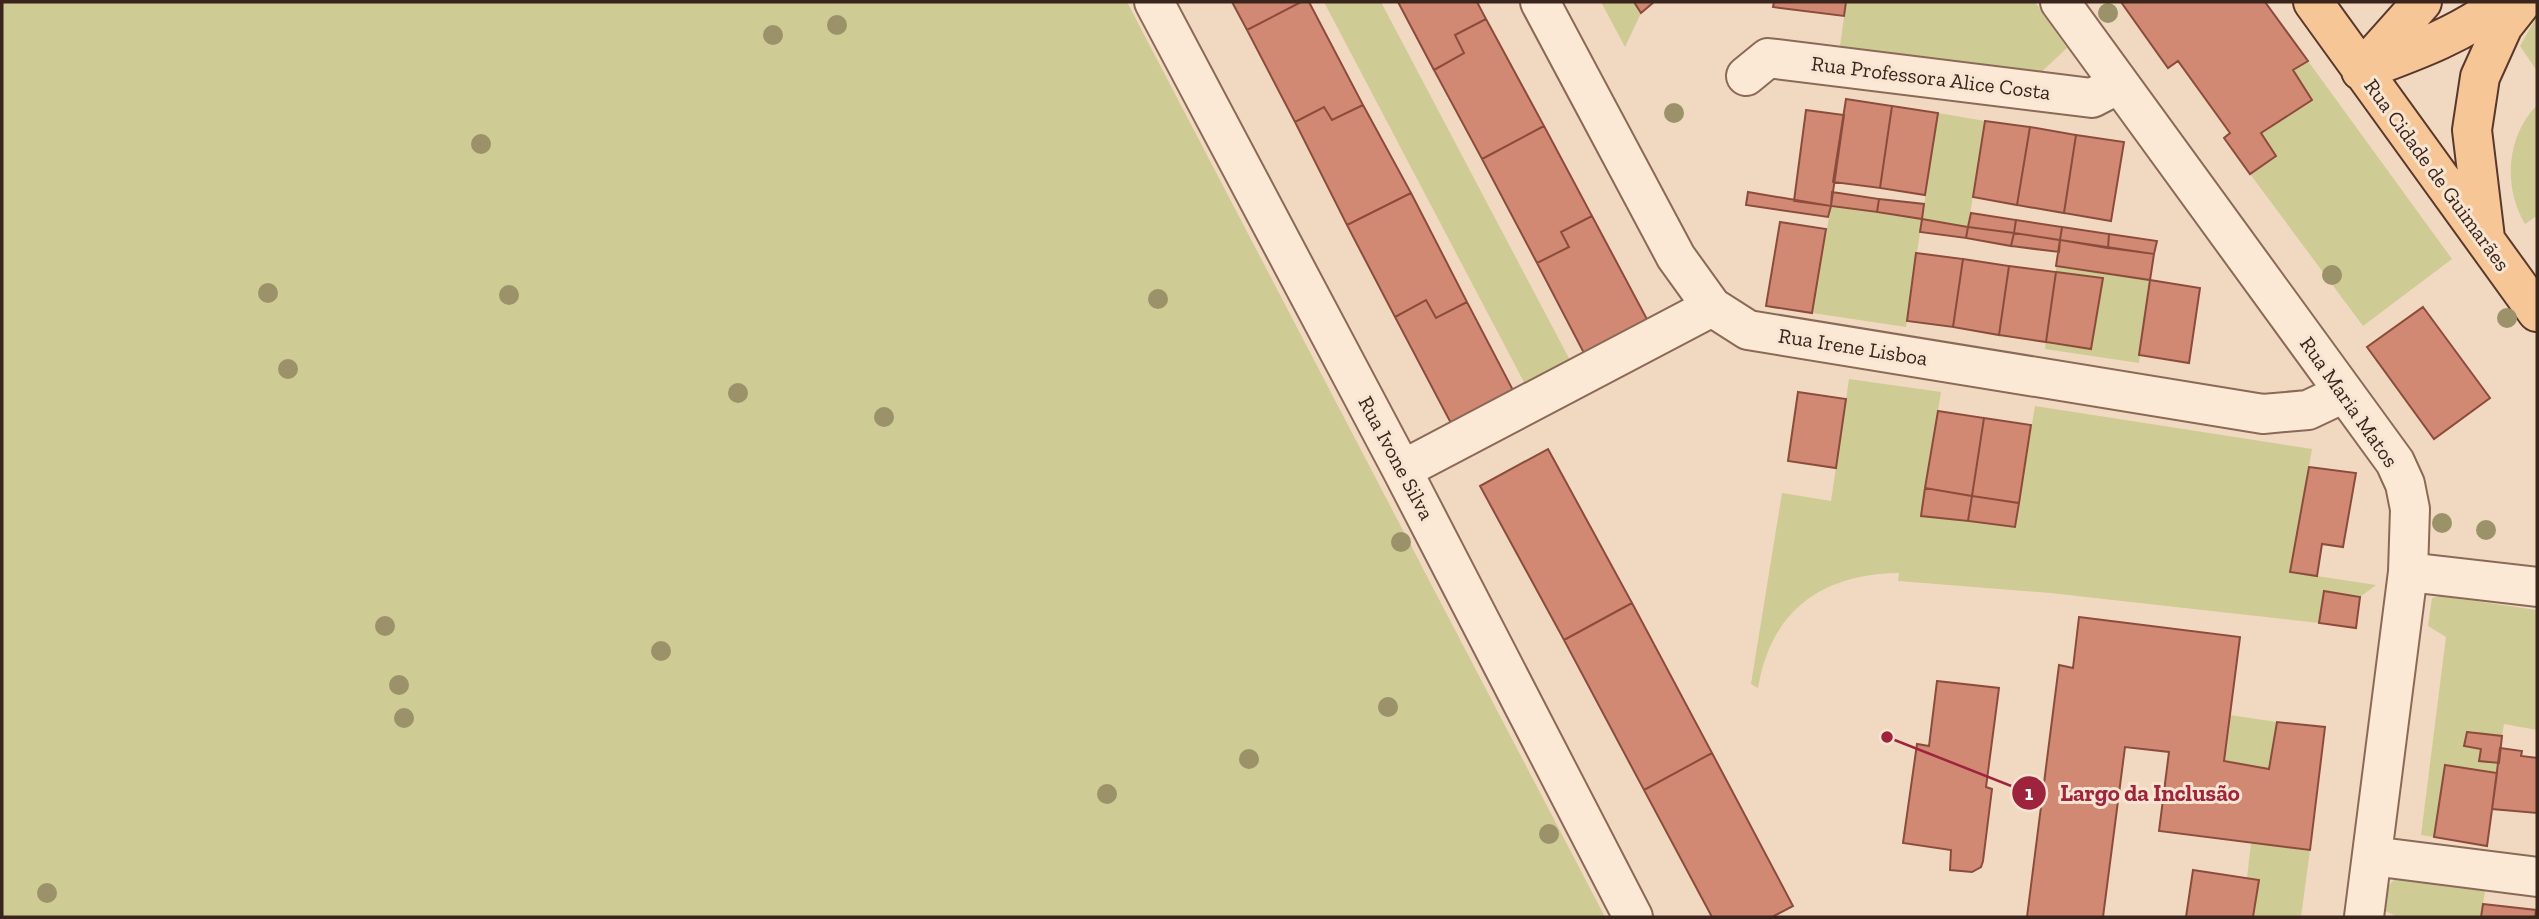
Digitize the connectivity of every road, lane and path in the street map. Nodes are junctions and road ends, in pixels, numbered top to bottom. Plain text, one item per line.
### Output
1 (1154, 2) edge
2 (1541, 2) edge
3 (2060, 2) edge
4 (2313, 2) edge
5 (2422, 2) edge
6 (2503, 2) edge
7 (2522, 2) edge
8 (2361, 71) junction
9 (1746, 76) dead end
10 (2119, 84) junction
11 (2486, 243) junction
12 (1712, 307) junction
13 (2537, 312) edge
14 (2344, 393) junction
15 (1402, 470) junction
16 (2408, 572) junction
17 (2537, 587) edge
18 (2372, 856) junction
19 (2537, 877) edge
20 (1633, 917) edge
21 (2364, 917) edge

1 - 15 street, Rua Ivone Silva
2 - 12 street, Rua Irene Lisboa
3 - 10 street, Rua Maria Matos
4 - 8 main road, Rua Cidade de Guimarães
5 - 8 main road
6 - 8 main road
7 - 11 main road
8 - 11 main road, Rua Cidade de Guimarães
9 - 10 street, Rua Professora Alice Costa
10 - 14 street, Rua Maria Matos
11 - 13 main road, Rua Cidade de Guimarães
12 - 14 street, Rua Irene Lisboa
12 - 15 street
14 - 16 street, Rua Maria Matos
15 - 20 street, Rua Ivone Silva
16 - 17 street
16 - 18 street, Rua Maria Matos
18 - 19 street
18 - 21 street, Rua Maria Matos

